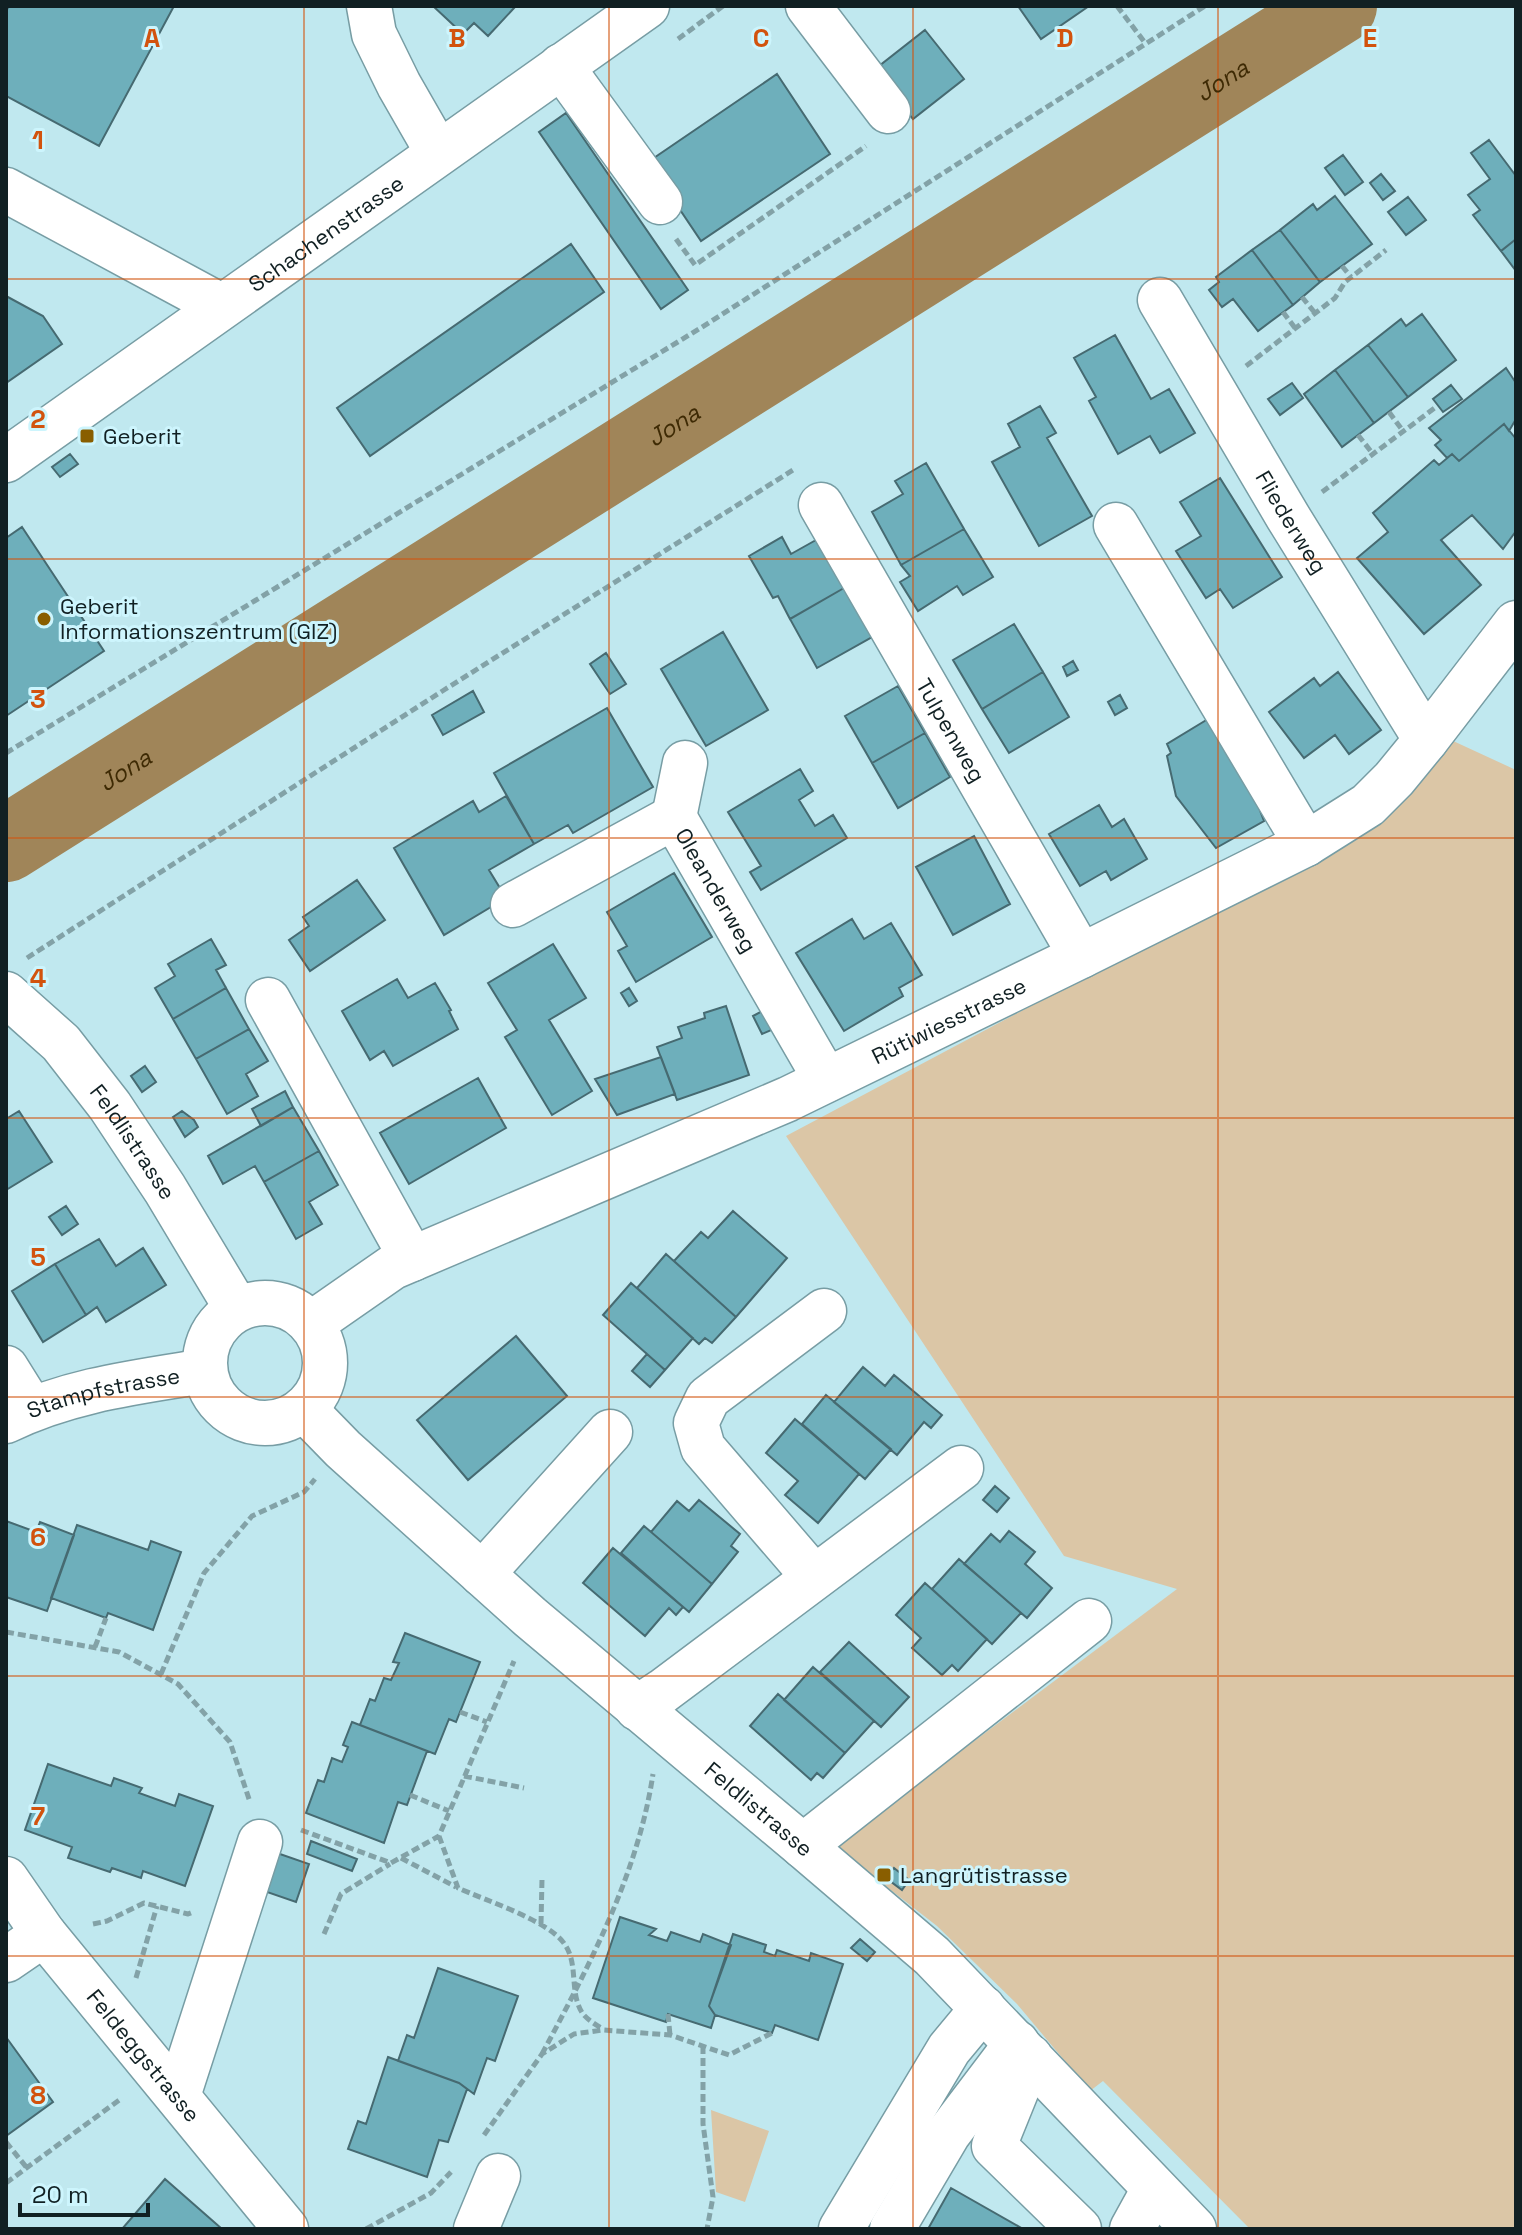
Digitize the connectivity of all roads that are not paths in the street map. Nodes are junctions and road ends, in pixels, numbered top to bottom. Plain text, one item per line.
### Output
1 (369, 6) edge
2 (647, 6) edge
3 (808, 6) edge
4 (561, 66) junction
5 (879, 123) road end
6 (438, 153) junction
7 (6, 190) edge
8 (660, 202) road end
9 (1160, 300) dead end
10 (221, 306) junction
11 (6, 460) edge
12 (821, 505) road end
13 (1116, 525) dead end
14 (1516, 623) edge
15 (1426, 740) junction
16 (685, 763) dead end
17 (674, 817) junction
18 (1306, 844) junction
19 (513, 905) dead end
20 (1081, 956) junction
21 (16, 976) edge
22 (268, 1000) dead end
23 (826, 1080) junction
24 (412, 1259) junction
25 (237, 1309) junction
26 (824, 1311) dead end
27 (311, 1324) junction
28 (6, 1368) edge
29 (205, 1371) junction
30 (304, 1409) junction
31 (19, 1414) edge
32 (610, 1432) dead end
33 (961, 1468) dead end
34 (482, 1574) junction
35 (814, 1577) junction
36 (1089, 1621) dead end
37 (637, 1708) junction
38 (269, 1828) road end
39 (803, 1846) junction
40 (6, 1879) edge
41 (44, 1934) junction
42 (6, 1960) edge
43 (983, 2008) junction
44 (1023, 2050) junction
45 (168, 2084) junction
46 (479, 2160) road end
47 (1154, 2189) junction
48 (286, 2229) edge
49 (476, 2229) edge
50 (841, 2229) edge
51 (892, 2229) edge
52 (1079, 2229) edge
53 (1132, 2229) edge
54 (1194, 2229) edge

1 - 6 street
2 - 4 street, Schachenstrasse
3 - 5 street
4 - 6 street, Schachenstrasse
4 - 8 street
6 - 10 street, Schachenstrasse
7 - 10 street
9 - 15 street, Fliederweg
10 - 11 street, Schachenstrasse
12 - 20 street, Tulpenweg
13 - 18 street
14 - 15 street, Rütiwiesstrasse
15 - 18 street, Rütiwiesstrasse
16 - 17 street
17 - 19 street, Oleanderweg
17 - 23 street, Oleanderweg
18 - 20 street, Rütiwiesstrasse
20 - 23 street, Rütiwiesstrasse
21 - 25 street, Feldlistrasse
22 - 24 street
23 - 24 street, Rütiwiesstrasse
24 - 27 street, Rütiwiesstrasse
25 - 27 street
25 - 29 street
26 - 35 street
27 - 30 street
28 - 31 street
29 - 30 street
29 - 31 street, Stampfstrasse
30 - 34 street, Feldlistrasse
32 - 34 street
33 - 35 street
34 - 37 street, Feldlistrasse
35 - 37 street
36 - 39 street
37 - 39 street, Feldlistrasse
38 - 45 street
39 - 43 street, Feldlistrasse
40 - 41 street, Feldeggstrasse
41 - 42 street
41 - 45 street, Feldeggstrasse
43 - 44 street, Feldlistrasse
43 - 50 street
44 - 47 street, Feldlistrasse
44 - 51 street
44 - 52 street
45 - 48 street, Feldeggstrasse
46 - 49 street
47 - 53 street
47 - 54 street, Feldlistrasse

